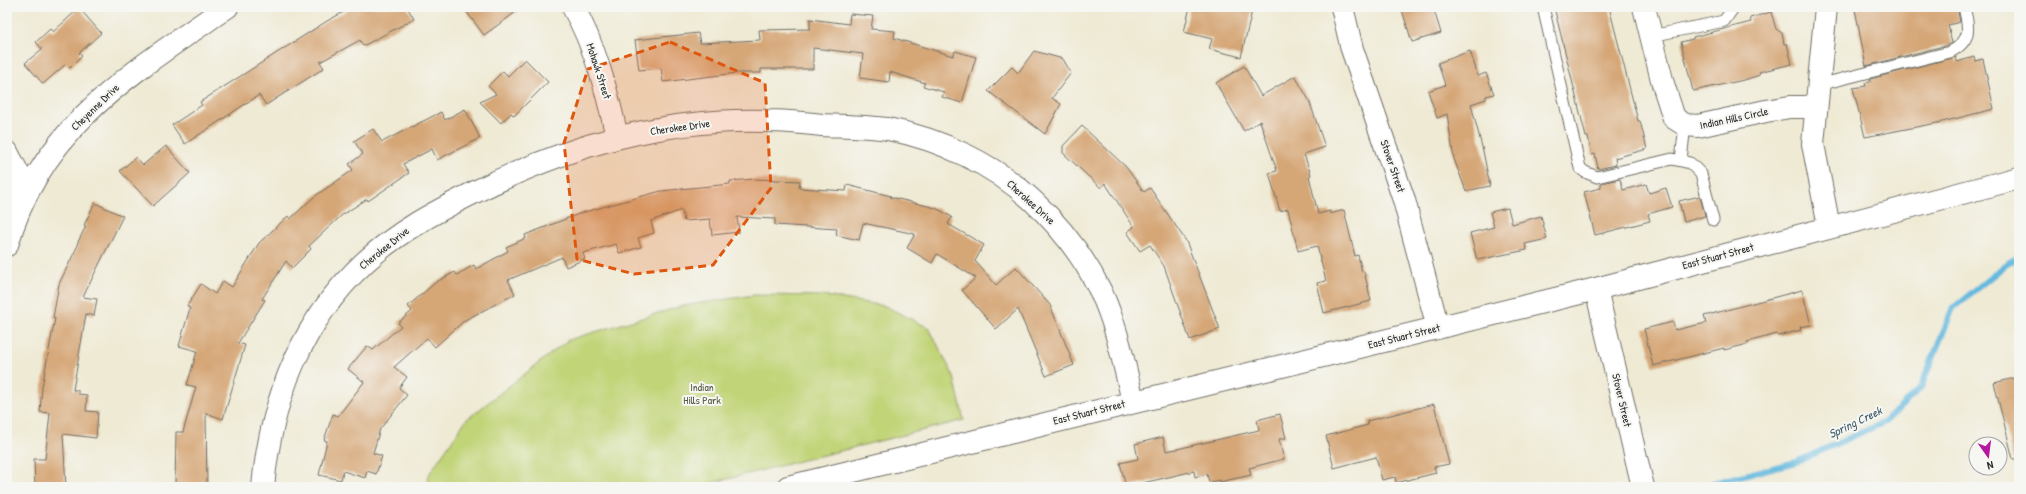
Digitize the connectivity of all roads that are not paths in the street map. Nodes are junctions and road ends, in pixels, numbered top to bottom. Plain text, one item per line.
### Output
1 (227, 7) edge
2 (573, 7) edge
3 (1342, 7) edge
4 (1543, 7) edge
5 (1644, 7) edge
6 (1734, 7) edge
7 (1826, 7) edge
8 (1964, 7) edge
9 (1651, 36) junction
10 (1818, 85) junction
11 (1815, 107) junction
12 (1685, 125) junction
13 (617, 137) junction
14 (7, 152) edge
15 (1681, 160) junction
16 (2019, 178) edge
17 (17, 194) edge
18 (1713, 220) dead end
19 (1829, 227) junction
20 (7, 245) edge
21 (1596, 289) junction
22 (1438, 328) junction
23 (1133, 402) junction
24 (821, 483) edge
25 (263, 487) edge
26 (788, 487) edge
27 (1642, 487) edge

1 - 17 street, Cheyenne Drive
2 - 13 street, Mohawk Street
3 - 22 street, Stover Street
4 - 15 lane
5 - 9 street, Indian Hills Circle
6 - 9 lane
7 - 10 street
8 - 10 lane
9 - 12 street, Indian Hills Circle
10 - 11 street
11 - 12 street, Indian Hills Circle
11 - 19 street
12 - 15 lane
13 - 23 street, Cherokee Drive
13 - 25 street, Cherokee Drive
14 - 17 street
15 - 18 lane
16 - 19 street, East Stuart Street
17 - 20 street, Cheyenne Drive
19 - 21 street, East Stuart Street
21 - 22 street, East Stuart Street
21 - 27 street, Stover Street
22 - 23 street, East Stuart Street
23 - 24 street, East Stuart Street
24 - 26 street, East Stuart Street

